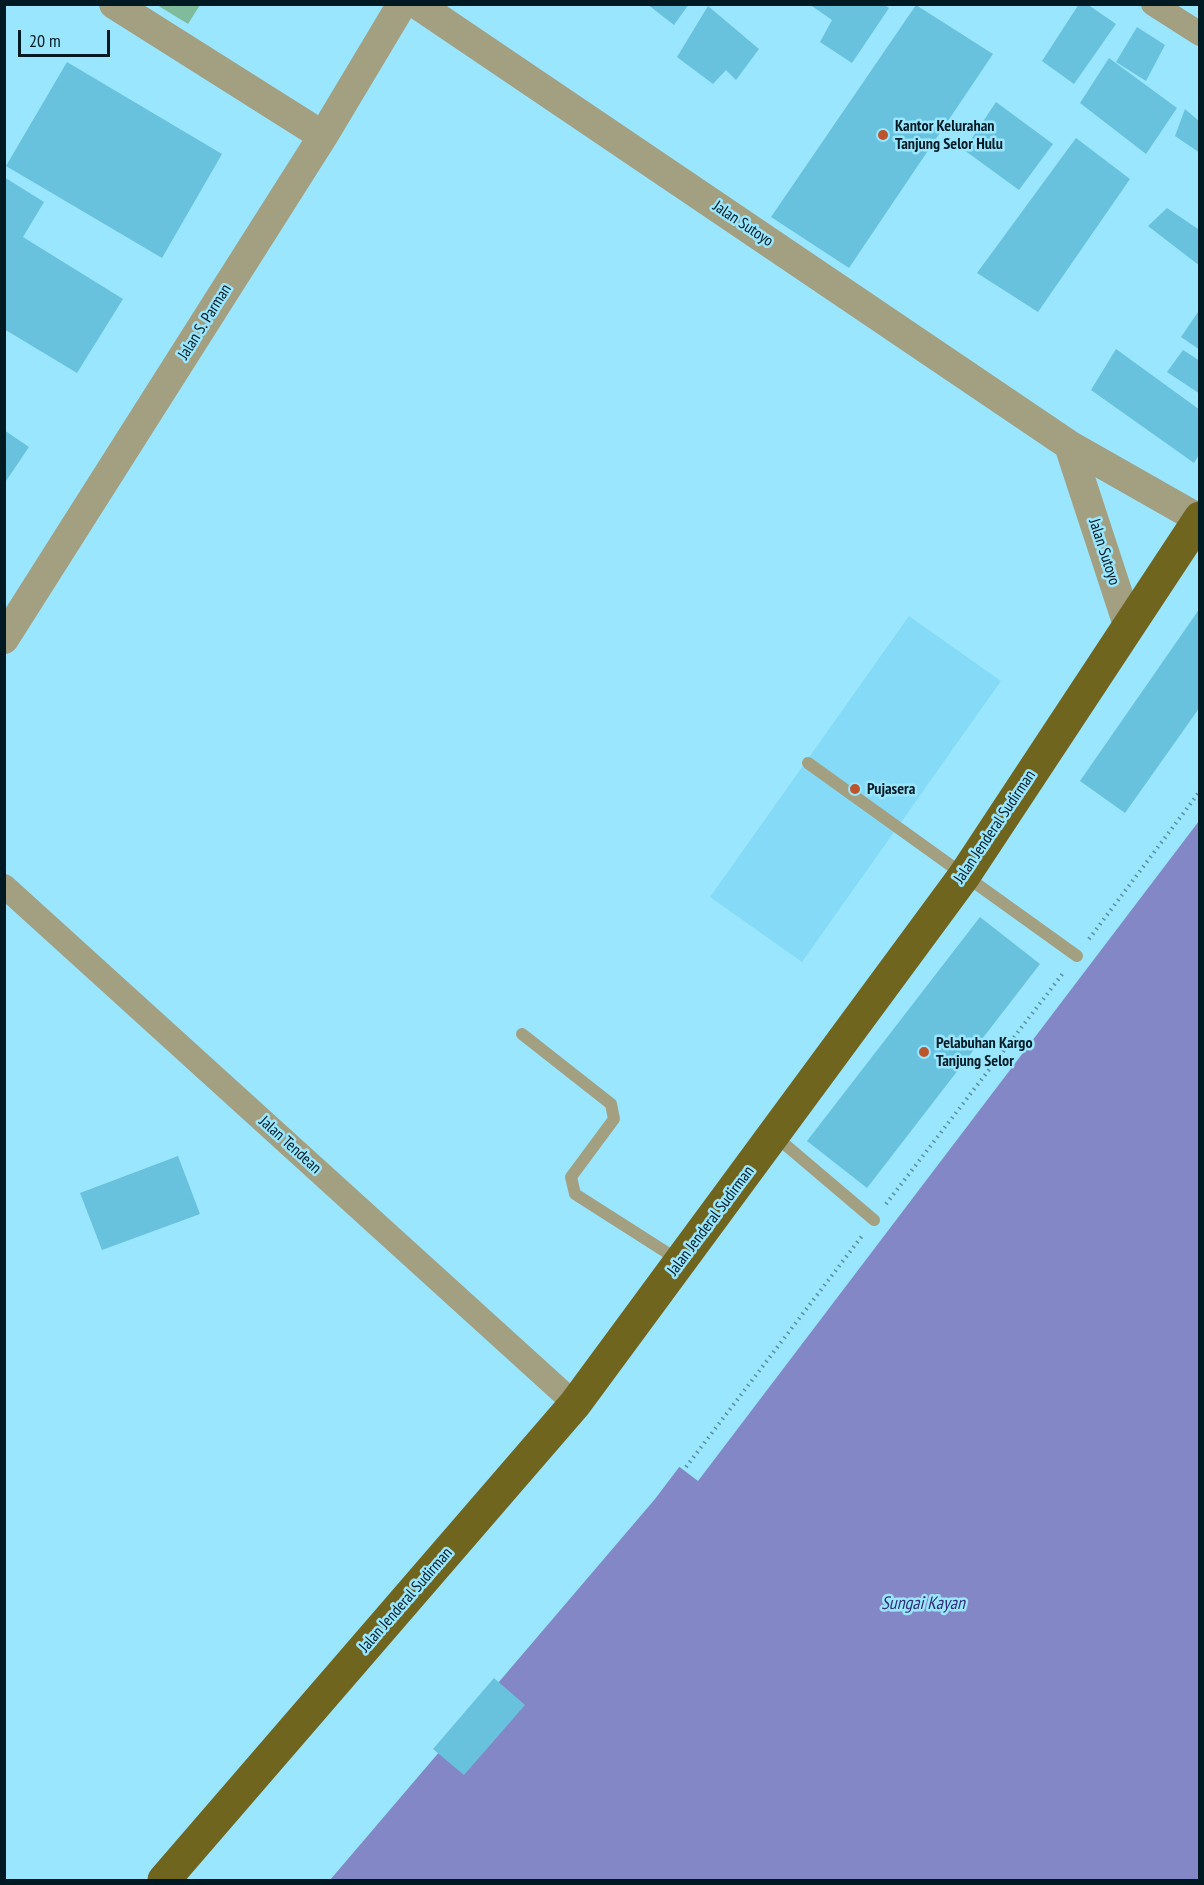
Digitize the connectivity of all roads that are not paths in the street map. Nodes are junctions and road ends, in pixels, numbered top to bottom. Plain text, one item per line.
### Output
1 (114, 4) edge
2 (402, 4) edge
3 (417, 4) edge
4 (1152, 4) edge
5 (1200, 34) edge
6 (322, 136) junction
7 (1069, 445) junction
8 (1199, 518) edge
9 (1128, 625) junction
10 (4, 639) edge
11 (808, 763) dead end
12 (964, 876) junction
13 (4, 886) edge
14 (1077, 956) road end
15 (522, 1034) dead end
16 (774, 1136) junction
17 (874, 1220) road end
18 (681, 1262) junction
19 (575, 1404) junction
20 (164, 1881) edge

1 - 6 street
2 - 6 street, Jalan S. Parman
3 - 7 street, Jalan Sutoyo
4 - 5 street
6 - 10 street, Jalan S. Parman
7 - 8 street, Jalan Sutoyo
7 - 9 street, Jalan Sutoyo
8 - 9 highway, Jalan Jenderal Sudirman
9 - 12 highway, Jalan Jenderal Sudirman
11 - 12 lane
12 - 14 lane
12 - 16 highway, Jalan Jenderal Sudirman
13 - 19 street, Jalan Tendean
15 - 18 lane
16 - 17 lane
16 - 18 highway, Jalan Jenderal Sudirman
18 - 19 highway, Jalan Jenderal Sudirman
19 - 20 highway, Jalan Jenderal Sudirman

